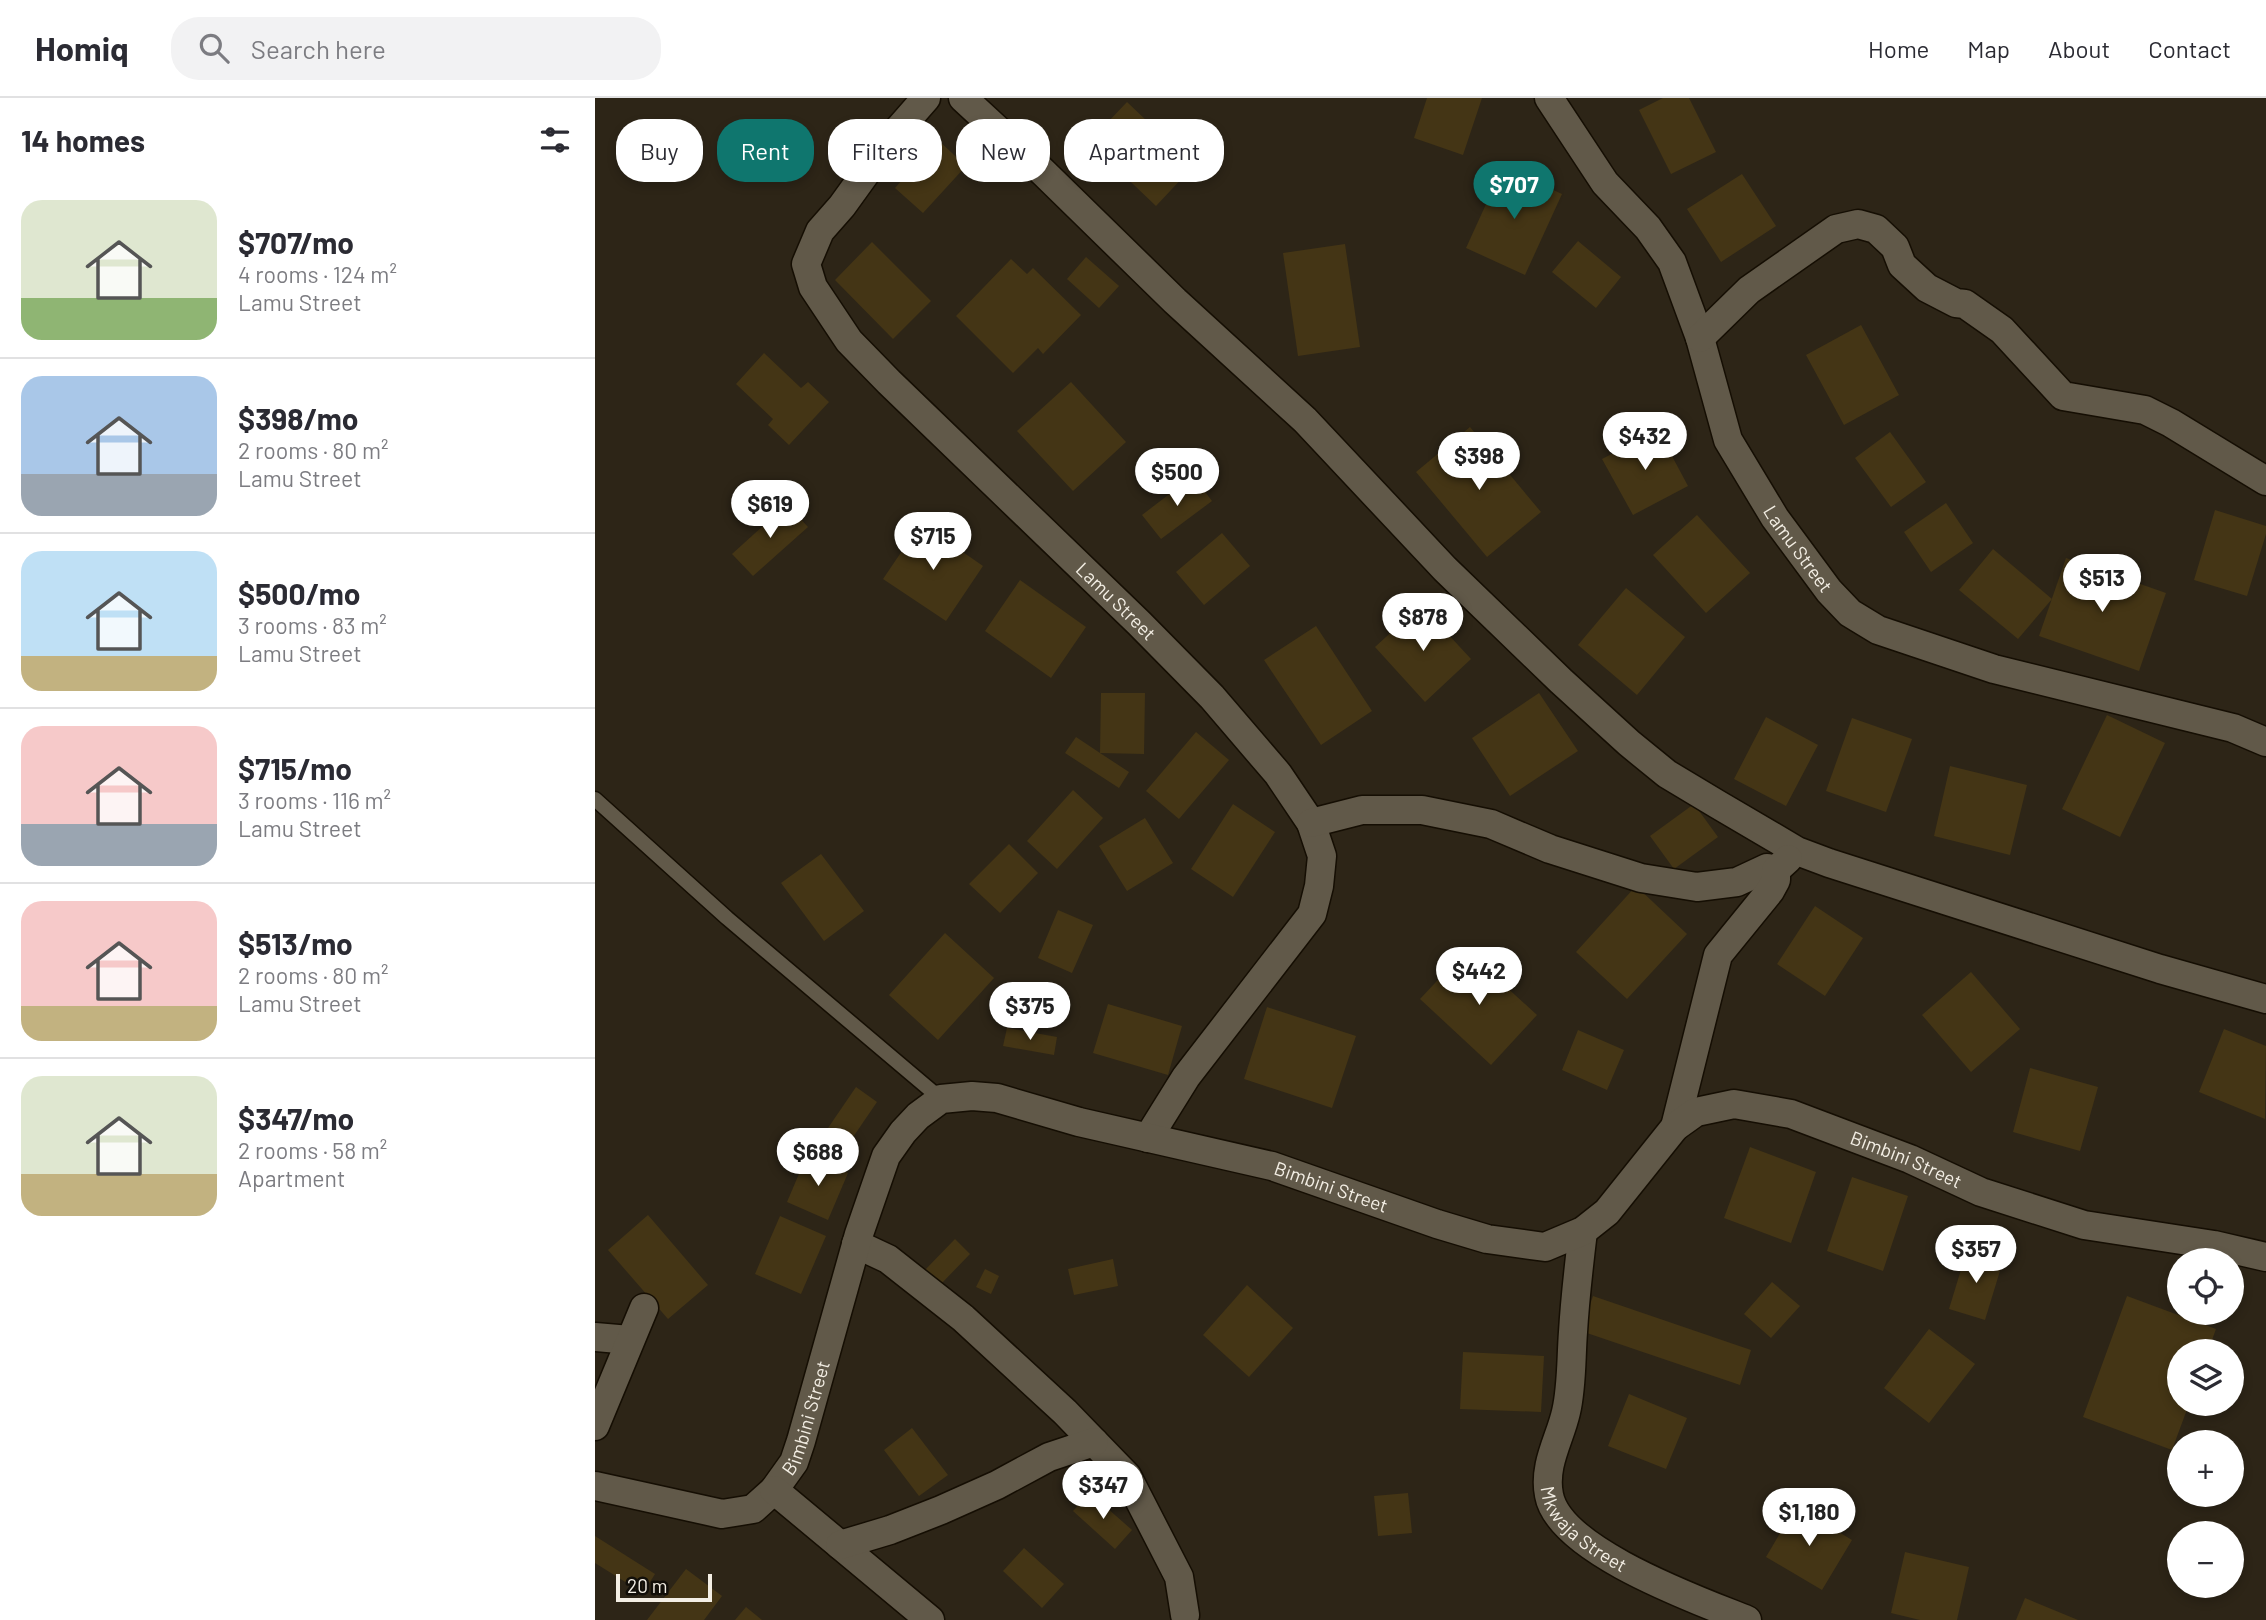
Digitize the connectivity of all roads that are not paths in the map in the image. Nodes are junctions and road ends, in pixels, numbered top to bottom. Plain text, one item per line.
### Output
1 (926, 98) edge
2 (963, 98) edge
3 (1549, 98) edge
4 (1700, 338) junction
5 (2266, 481) edge
6 (2266, 742) edge
7 (595, 799) edge
8 (1311, 823) junction
9 (1797, 851) junction
10 (1776, 870) junction
11 (2266, 999) edge
12 (941, 1099) junction
13 (1675, 1126) junction
14 (1148, 1138) junction
15 (1583, 1231) junction
16 (856, 1244) junction
17 (2266, 1257) edge
18 (644, 1308) dead end
19 (595, 1337) edge
20 (629, 1340) junction
21 (595, 1426) edge
22 (1094, 1443) junction
23 (595, 1486) edge
24 (774, 1490) junction
25 (840, 1545) junction
26 (1185, 1615) dead end
27 (930, 1620) edge
28 (1747, 1620) edge

1 - 8 street, Lamu Street
2 - 9 street
3 - 4 street, Lamu Street
4 - 5 street
4 - 6 street, Lamu Street
7 - 12 lane
8 - 10 street
8 - 14 street, Lamu Street
9 - 10 street
9 - 11 street
10 - 13 street
12 - 14 street, Bimbini Street
12 - 16 street, Bimbini Street
13 - 15 street, Bimbini Street
13 - 17 street, Bimbini Street
14 - 15 street, Bimbini Street
15 - 28 street, Mkwaja Street
16 - 22 street
16 - 24 street, Bimbini Street
18 - 20 street
19 - 20 street
20 - 21 street
22 - 25 street
22 - 26 street
23 - 24 street, Bimbini Street
24 - 25 street
25 - 27 street

